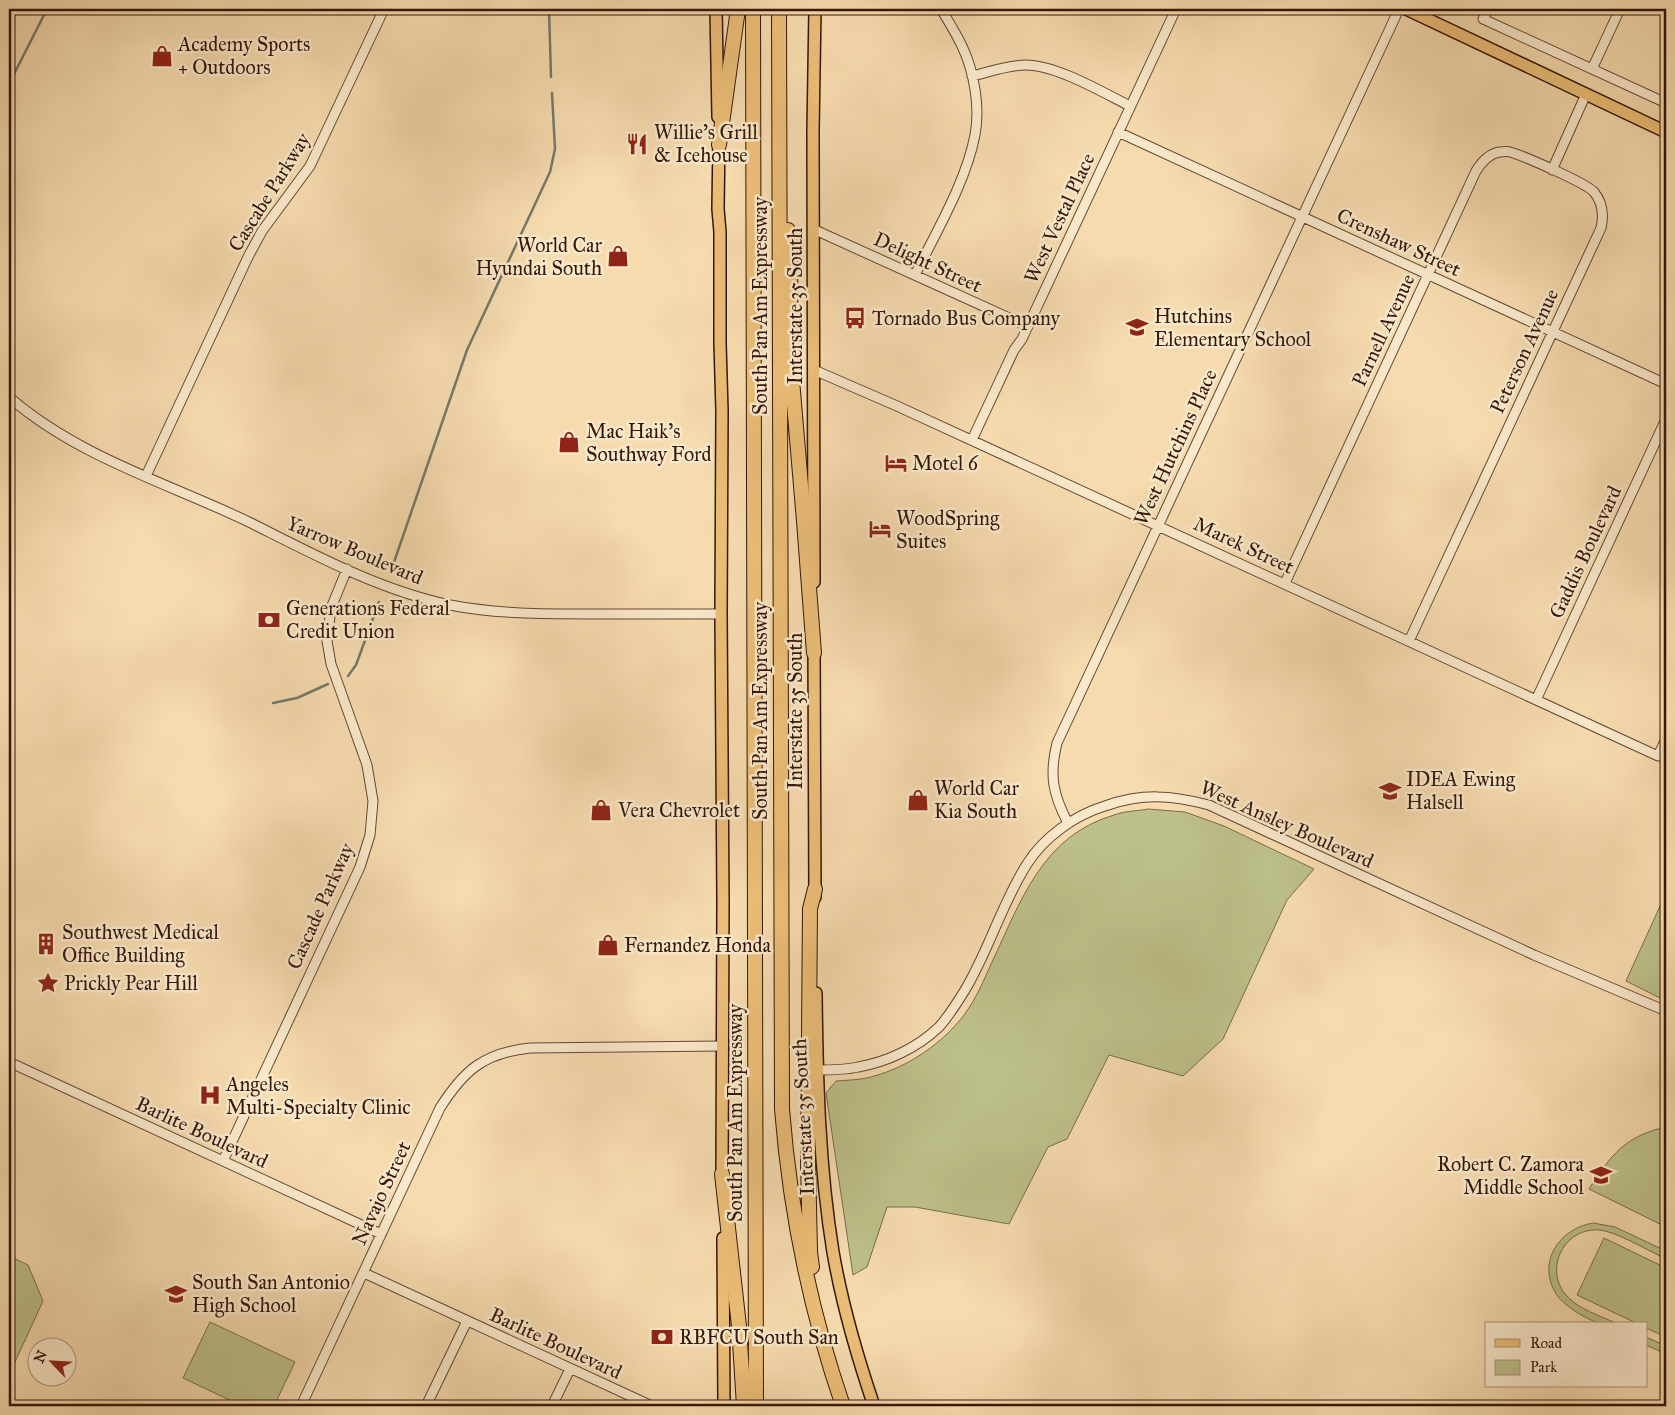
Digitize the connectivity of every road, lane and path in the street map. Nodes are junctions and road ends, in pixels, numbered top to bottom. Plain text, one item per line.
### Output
1 (384, 9) edge
2 (716, 9) edge
3 (738, 9) edge
4 (753, 9) edge
5 (779, 9) edge
6 (815, 9) edge
7 (941, 9) edge
8 (1176, 9) edge
9 (1399, 9) edge
10 (1406, 9) edge
11 (1488, 9) edge
12 (1620, 9) edge
13 (1592, 69) junction
14 (972, 76) junction
15 (1586, 94) junction
16 (1666, 104) edge
17 (1130, 106) junction
18 (1118, 132) junction
19 (1666, 132) edge
20 (719, 145) junction
21 (780, 160) junction
22 (1552, 170) junction
23 (1302, 216) junction
24 (813, 229) junction
25 (1428, 274) junction
26 (915, 275) junction
27 (1027, 326) junction
28 (1553, 332) junction
29 (814, 370) junction
30 (1666, 384) edge
31 (9, 398) edge
32 (1666, 419) edge
33 (972, 440) junction
34 (146, 476) junction
35 (1158, 525) junction
36 (348, 569) junction
37 (1284, 583) junction
38 (721, 614) junction
39 (1409, 641) junction
40 (814, 653) junction
41 (1536, 700) junction
42 (1666, 738) edge
43 (1068, 823) junction
44 (815, 889) junction
45 (1666, 1012) edge
46 (722, 1046) junction
47 (9, 1062) edge
48 (817, 1070) junction
49 (223, 1161) junction
50 (722, 1174) junction
51 (381, 1234) junction
52 (364, 1273) junction
53 (467, 1321) junction
54 (823, 1342) junction
55 (570, 1369) junction
56 (301, 1406) edge
57 (426, 1406) edge
58 (552, 1406) edge
59 (652, 1406) edge
60 (724, 1406) edge
61 (744, 1406) edge
62 (756, 1406) edge
63 (843, 1406) edge
64 (874, 1406) edge

1 - 34 street, Cascabe Parkway
2 - 20 main road
3 - 20 highway
4 - 62 highway, South Pan Am Expressway
5 - 21 highway, South Pan Am Expressway
6 - 24 main road, Interstate 35 South
7 - 14 street
8 - 17 street, West Vestal Place
9 - 23 street, West Hutchins Place
10 - 15 main road
11 - 13 street
12 - 13 street
13 - 16 street
14 - 17 street
14 - 26 street
15 - 19 main road
15 - 22 street
17 - 18 street, West Vestal Place
18 - 23 street, Crenshaw Street
18 - 27 street, West Vestal Place
20 - 38 main road
21 - 40 highway
21 - 54 highway, South Pan Am Expressway
22 - 25 street, Parnell Avenue
22 - 28 street, Peterson Avenue
23 - 25 street, Crenshaw Street
23 - 35 street, West Hutchins Place
24 - 26 street, Delight Street
24 - 29 main road, Interstate 35 South
25 - 28 street, Crenshaw Street
25 - 37 street, Parnell Avenue
26 - 27 street, Delight Street
27 - 33 street, West Vestal Place
28 - 30 street, Crenshaw Street
28 - 39 street, Peterson Avenue
29 - 33 street, Marek Street
29 - 40 main road, Interstate 35 South
31 - 34 street, Yarrow Boulevard
32 - 41 street, Gaddis Boulevard
33 - 35 street, Marek Street
34 - 36 street, Yarrow Boulevard
35 - 37 street, Marek Street
35 - 43 street, West Hutchins Place
36 - 38 street, Yarrow Boulevard
36 - 49 street, Cascade Parkway
37 - 39 street, Marek Street
38 - 46 main road
39 - 41 street, Marek Street
40 - 44 main road, Interstate 35 South
41 - 42 street, Marek Street
43 - 45 street, West Ansley Boulevard
43 - 48 street, West Ansley Boulevard
44 - 48 main road, Interstate 35 South
44 - 54 highway
46 - 50 main road
46 - 51 street, Navajo Street
47 - 49 street, Barlite Boulevard
48 - 64 main road, Interstate 35 South
49 - 51 street, Barlite Boulevard
50 - 60 main road
50 - 61 highway
51 - 52 street, Navajo Street
52 - 53 street, Barlite Boulevard
52 - 56 street, Navajo Street
53 - 55 street, Barlite Boulevard
53 - 57 street
54 - 63 highway, South Pan Am Expressway
55 - 58 street
55 - 59 street, Barlite Boulevard

